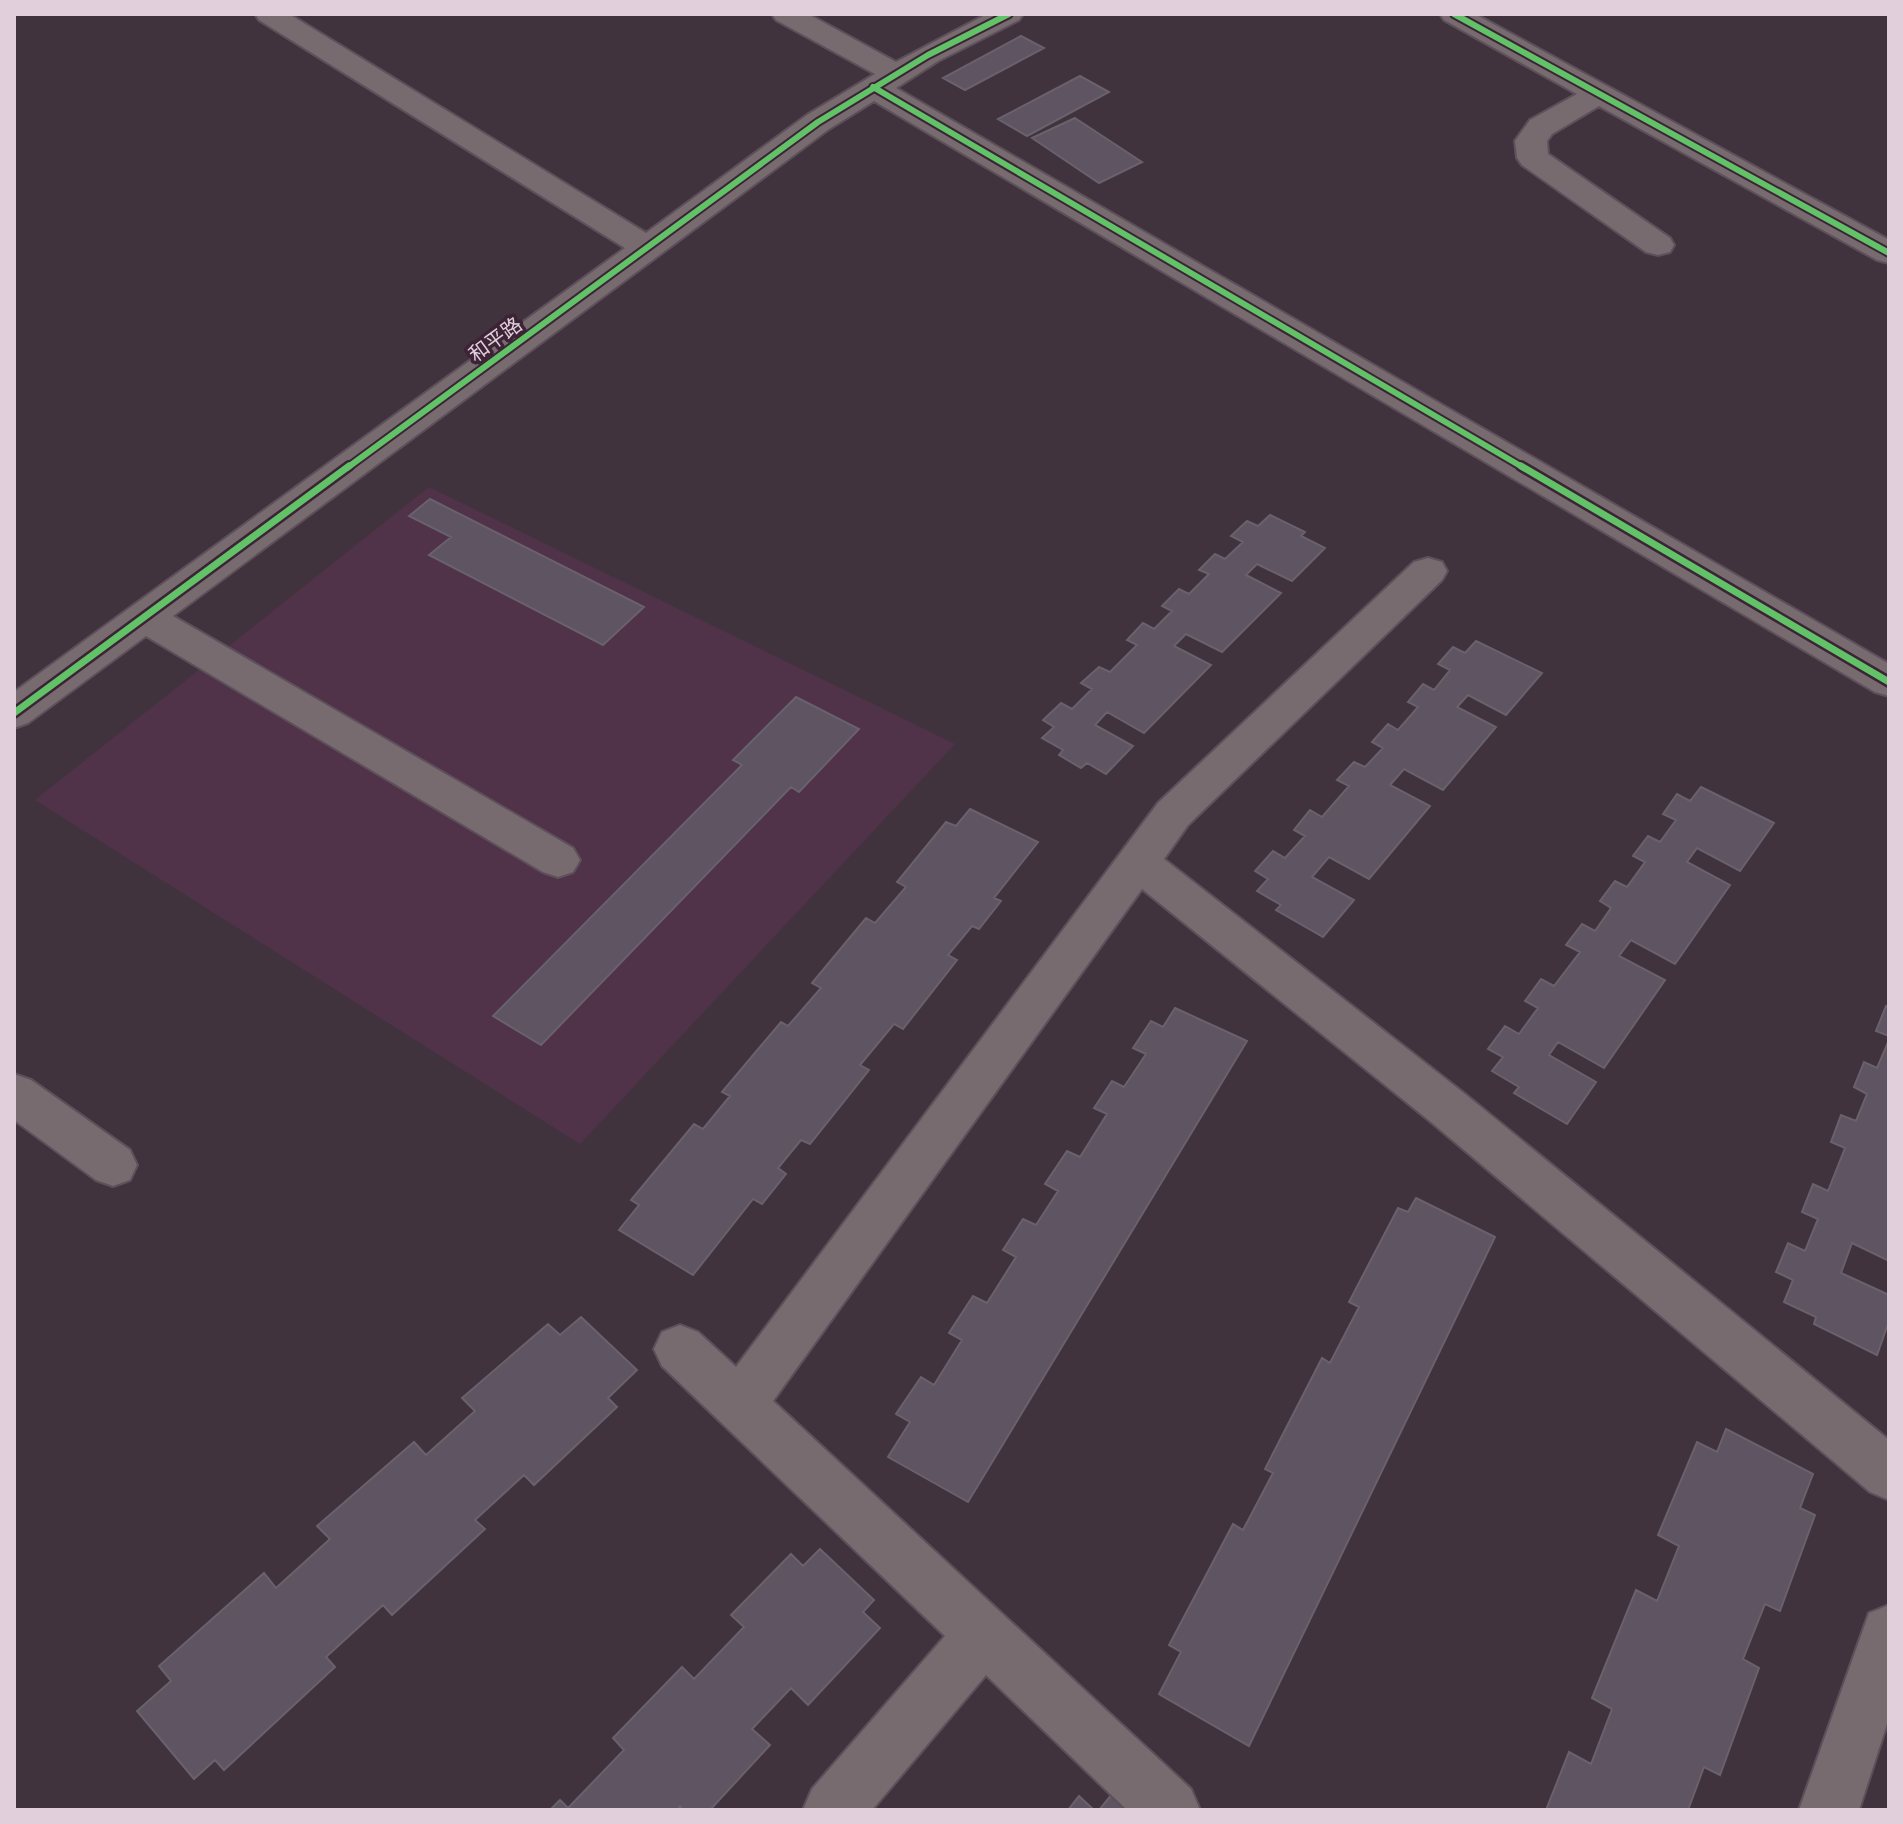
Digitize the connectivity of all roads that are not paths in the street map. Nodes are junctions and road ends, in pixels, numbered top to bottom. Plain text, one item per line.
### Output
1 (269, 14) edge
2 (786, 14) edge
3 (1009, 14) edge
4 (1454, 14) edge
5 (884, 80) junction
6 (1599, 94) junction
7 (1658, 245) dead end
8 (646, 247) junction
9 (1889, 253) edge
10 (1428, 571) dead end
11 (144, 617) junction
12 (1889, 682) edge
13 (14, 713) edge
14 (558, 860) dead end
15 (1138, 862) junction
16 (14, 1094) edge
17 (113, 1165) dead end
18 (680, 1349) dead end
19 (739, 1405) junction
20 (1889, 1474) edge
21 (1889, 1633) edge
22 (984, 1635) junction
23 (833, 1810) edge
24 (1170, 1810) edge
25 (1829, 1810) edge

1 - 8 street
2 - 5 street
3 - 5 street, 和平路
4 - 6 street
5 - 8 street, 和平路
5 - 12 street
6 - 7 street
6 - 9 street
8 - 11 street, 和平路
10 - 15 street
11 - 13 street, 和平路
11 - 14 street
15 - 19 street
15 - 20 street
16 - 17 street
18 - 19 street
19 - 22 street
21 - 25 street
22 - 23 street
22 - 24 street

